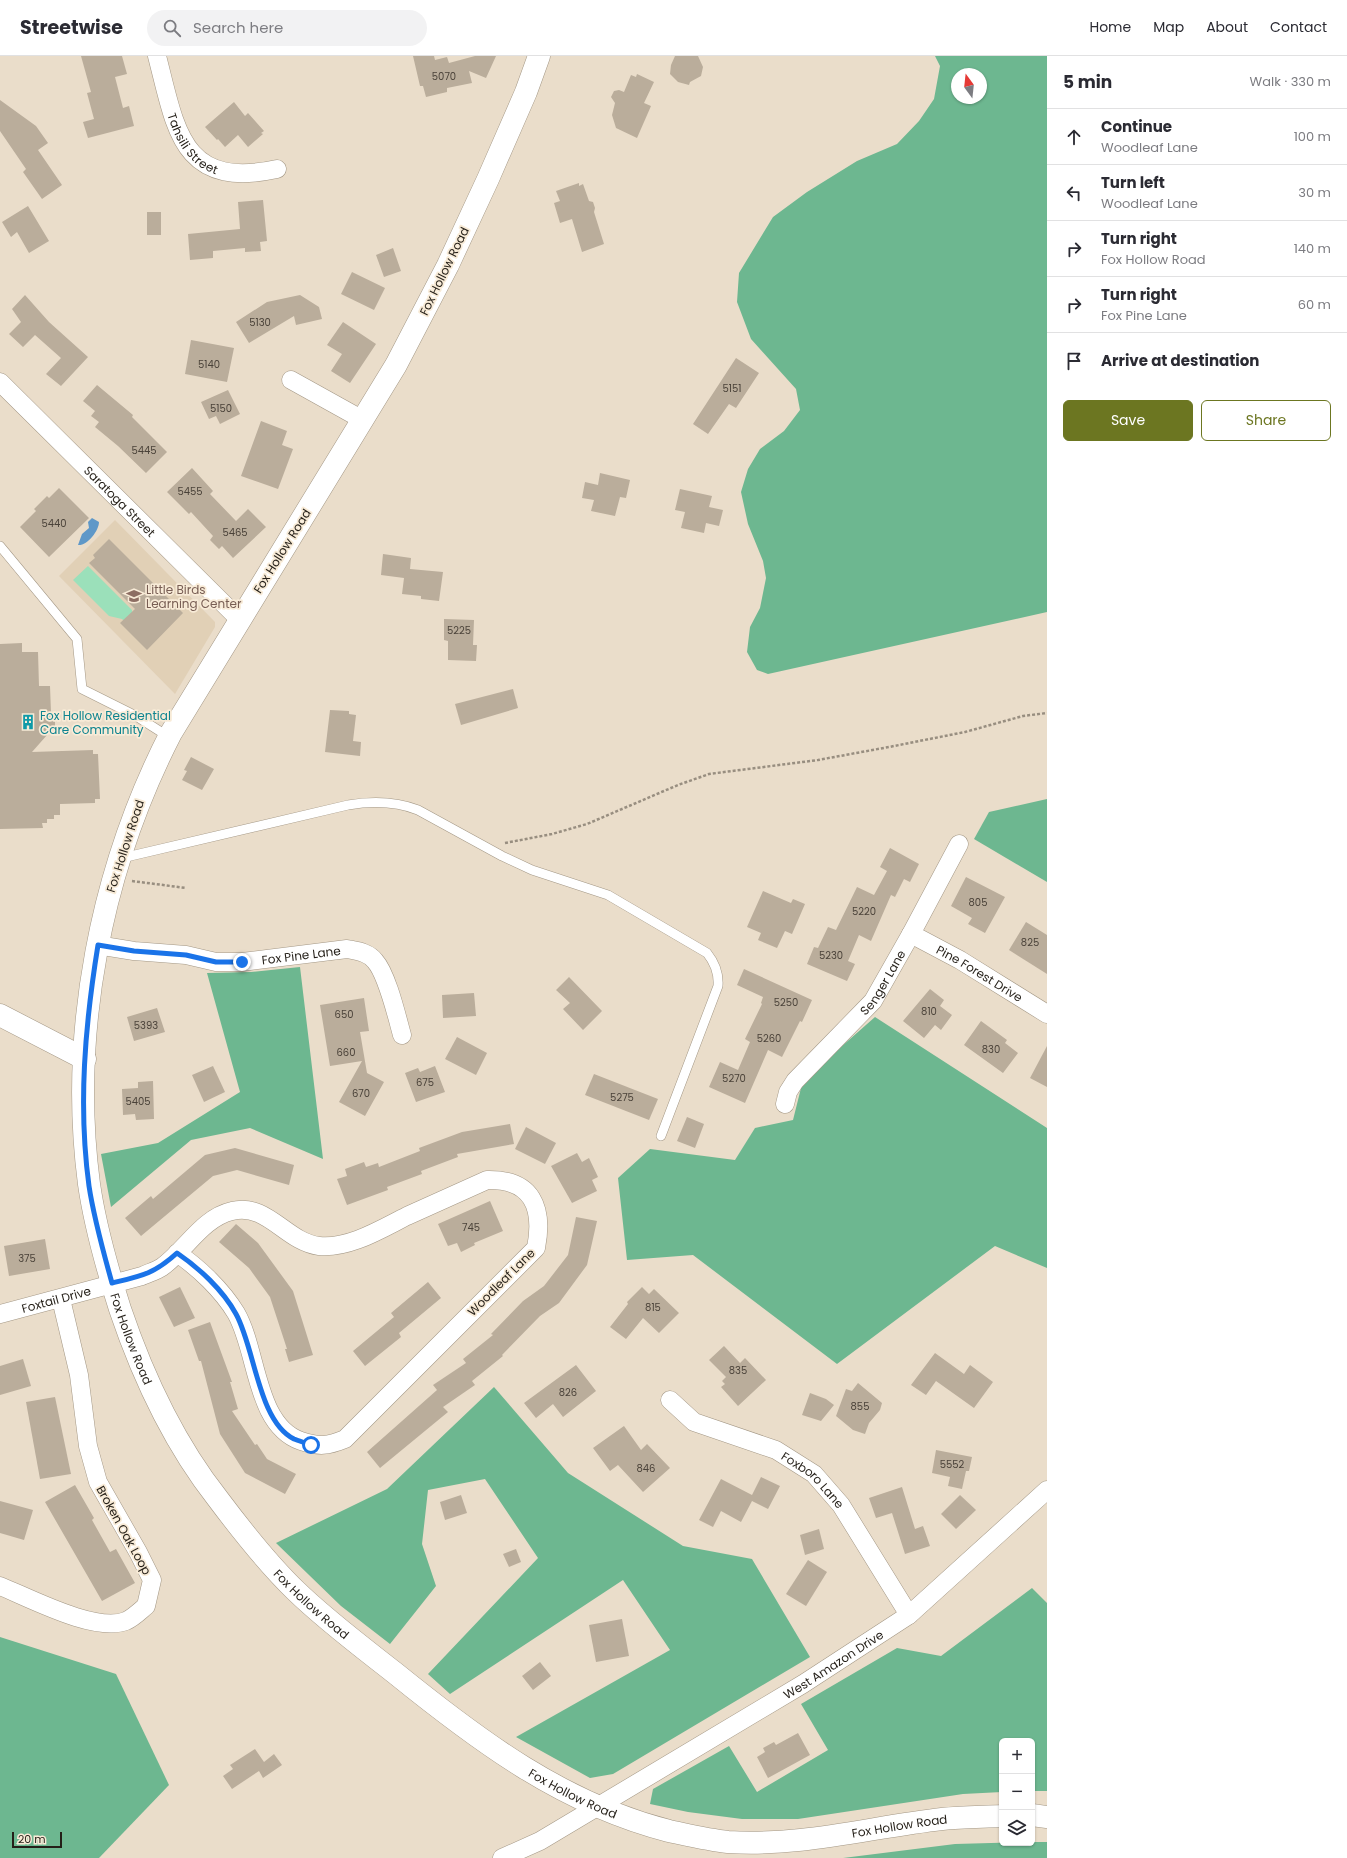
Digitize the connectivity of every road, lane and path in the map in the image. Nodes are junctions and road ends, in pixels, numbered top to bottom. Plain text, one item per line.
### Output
1 (157, 56) edge
2 (539, 56) edge
3 (277, 169) dead end
4 (291, 380) dead end
5 (0, 382) edge
6 (363, 420) junction
7 (0, 546) edge
8 (240, 620) junction
9 (1047, 713) edge
10 (169, 737) junction
11 (959, 844) dead end
12 (485, 847) junction
13 (119, 859) junction
14 (112, 882) junction
15 (186, 888) dead end
16 (911, 934) junction
17 (98, 945) junction
18 (0, 1014) edge
19 (1047, 1014) edge
20 (402, 1035) dead end
21 (85, 1059) junction
22 (785, 1104) dead end
23 (661, 1136) dead end
24 (177, 1253) junction
25 (112, 1283) junction
26 (60, 1299) junction
27 (0, 1314) edge
28 (670, 1400) dead end
29 (1047, 1490) edge
30 (0, 1586) edge
31 (909, 1615) junction
32 (598, 1807) junction
33 (1035, 1815) edge
34 (999, 1816) edge
35 (1047, 1817) edge
36 (502, 1858) edge

1 - 3 street, Tahsili Street
2 - 6 main road, Fox Hollow Road
4 - 6 street
5 - 8 street, Saratoga Street
6 - 8 main road, Fox Hollow Road
7 - 10 lane
8 - 10 main road, Fox Hollow Road
9 - 12 path
10 - 13 main road, Fox Hollow Road
11 - 16 street, Senger Lane
12 - 13 lane
12 - 23 lane
13 - 14 main road, Fox Hollow Road
14 - 15 path
14 - 17 main road, Fox Hollow Road
16 - 19 street, Pine Forest Drive
16 - 22 street, Senger Lane
17 - 20 street, Fox Pine Lane
17 - 21 main road, Fox Hollow Road
18 - 21 main road
21 - 25 main road, Fox Hollow Road
24 - 24 street, Woodleaf Lane
24 - 25 street, Woodleaf Lane
25 - 26 street, Foxtail Drive
25 - 32 main road, Fox Hollow Road
26 - 27 street, Foxtail Drive
26 - 30 street, Broken Oak Loop
28 - 31 street, Foxboro Lane
29 - 31 street, West Amazon Drive
31 - 32 street, West Amazon Drive
32 - 34 main road, Fox Hollow Road
32 - 36 street, West Amazon Drive
33 - 35 main road

